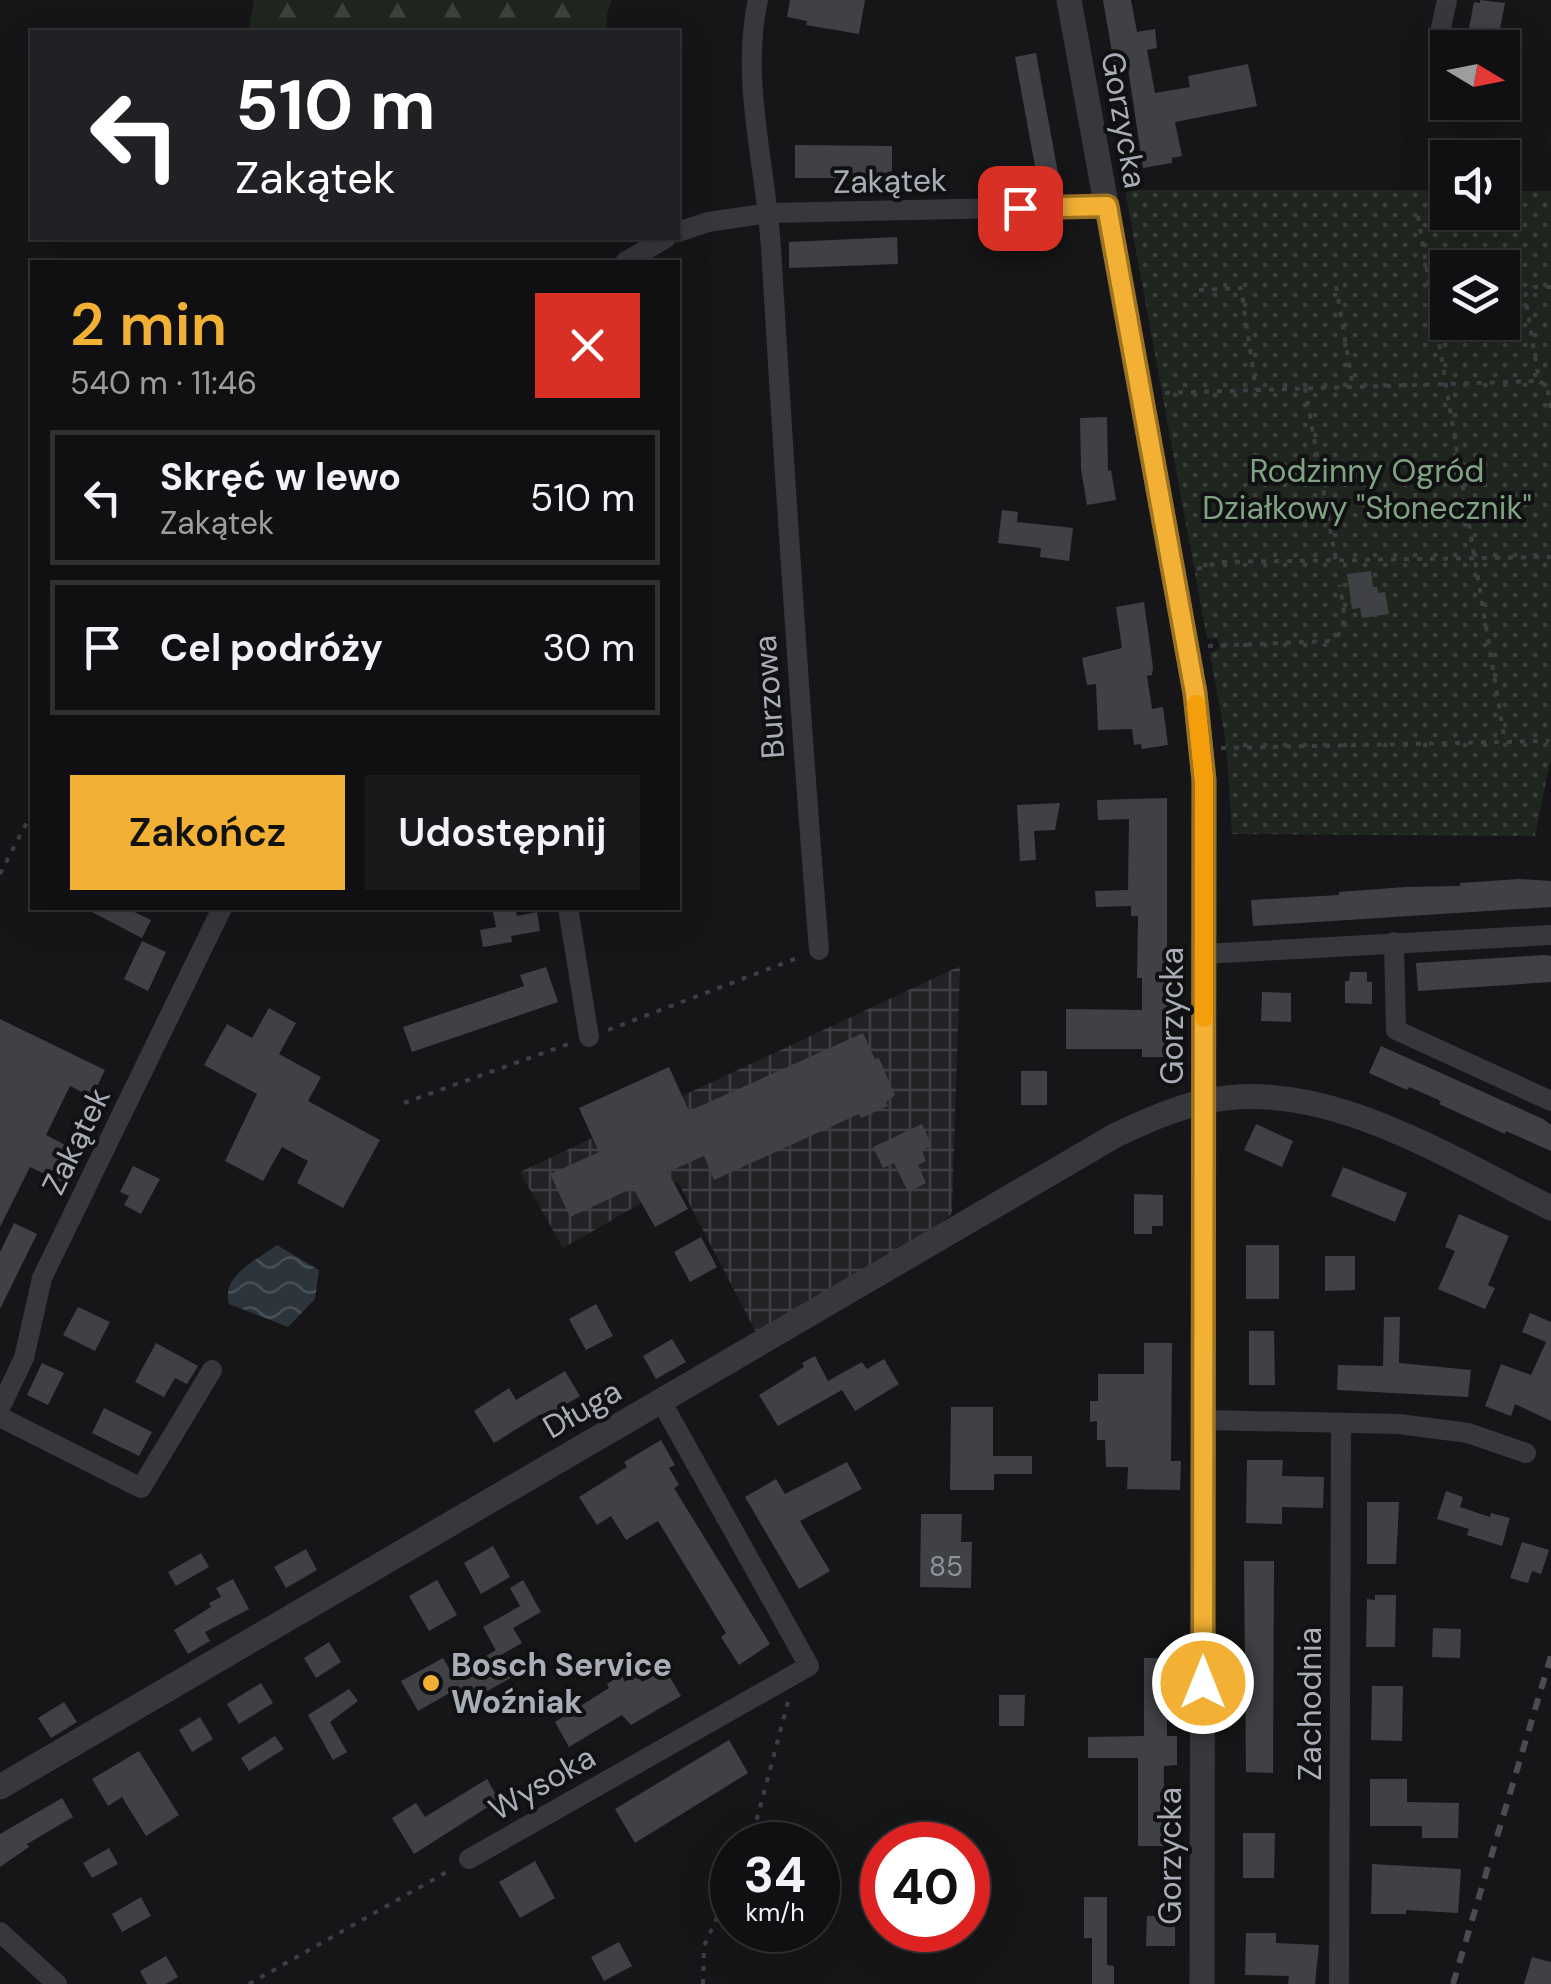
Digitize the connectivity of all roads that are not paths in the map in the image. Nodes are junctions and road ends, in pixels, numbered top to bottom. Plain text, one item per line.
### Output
1 (758, 0) edge
2 (1069, 0) edge
3 (1447, 0) edge
4 (1440, 30) edge
5 (1107, 206) junction
6 (768, 214) junction
7 (680, 231) edge
8 (663, 240) edge
9 (628, 260) edge
10 (221, 910) edge
11 (568, 910) edge
12 (1551, 936) edge
13 (1394, 942) junction
14 (818, 950) road end
15 (1204, 954) junction
16 (589, 1037) road end
17 (1551, 1101) edge
18 (1204, 1102) junction
19 (1551, 1208) edge
20 (212, 1370) dead end
21 (661, 1401) junction
22 (0, 1408) edge
23 (0, 1417) edge
24 (1204, 1420) junction
25 (1341, 1423) junction
26 (1526, 1453) dead end
27 (0, 1787) edge
28 (469, 1859) road end
29 (0, 1932) edge
30 (56, 1984) edge
31 (1202, 1984) edge
32 (1338, 1984) edge

1 - 6 street, Burzowa
2 - 5 street, Gorzycka
3 - 4 street
5 - 6 street, Zakątek
5 - 15 street, Gorzycka
6 - 7 street, Zakątek
6 - 14 street, Burzowa
8 - 9 street
10 - 22 street, Zakątek
11 - 16 street
12 - 13 street
13 - 15 street
13 - 17 street
15 - 18 street, Gorzycka
18 - 19 street, Długa
18 - 21 street, Długa
18 - 24 street, Gorzycka
20 - 23 street
21 - 27 street, Długa
21 - 28 street, Wysoka
24 - 25 street
24 - 31 street, Gorzycka
25 - 26 street
25 - 32 street, Zachodnia
29 - 30 street

